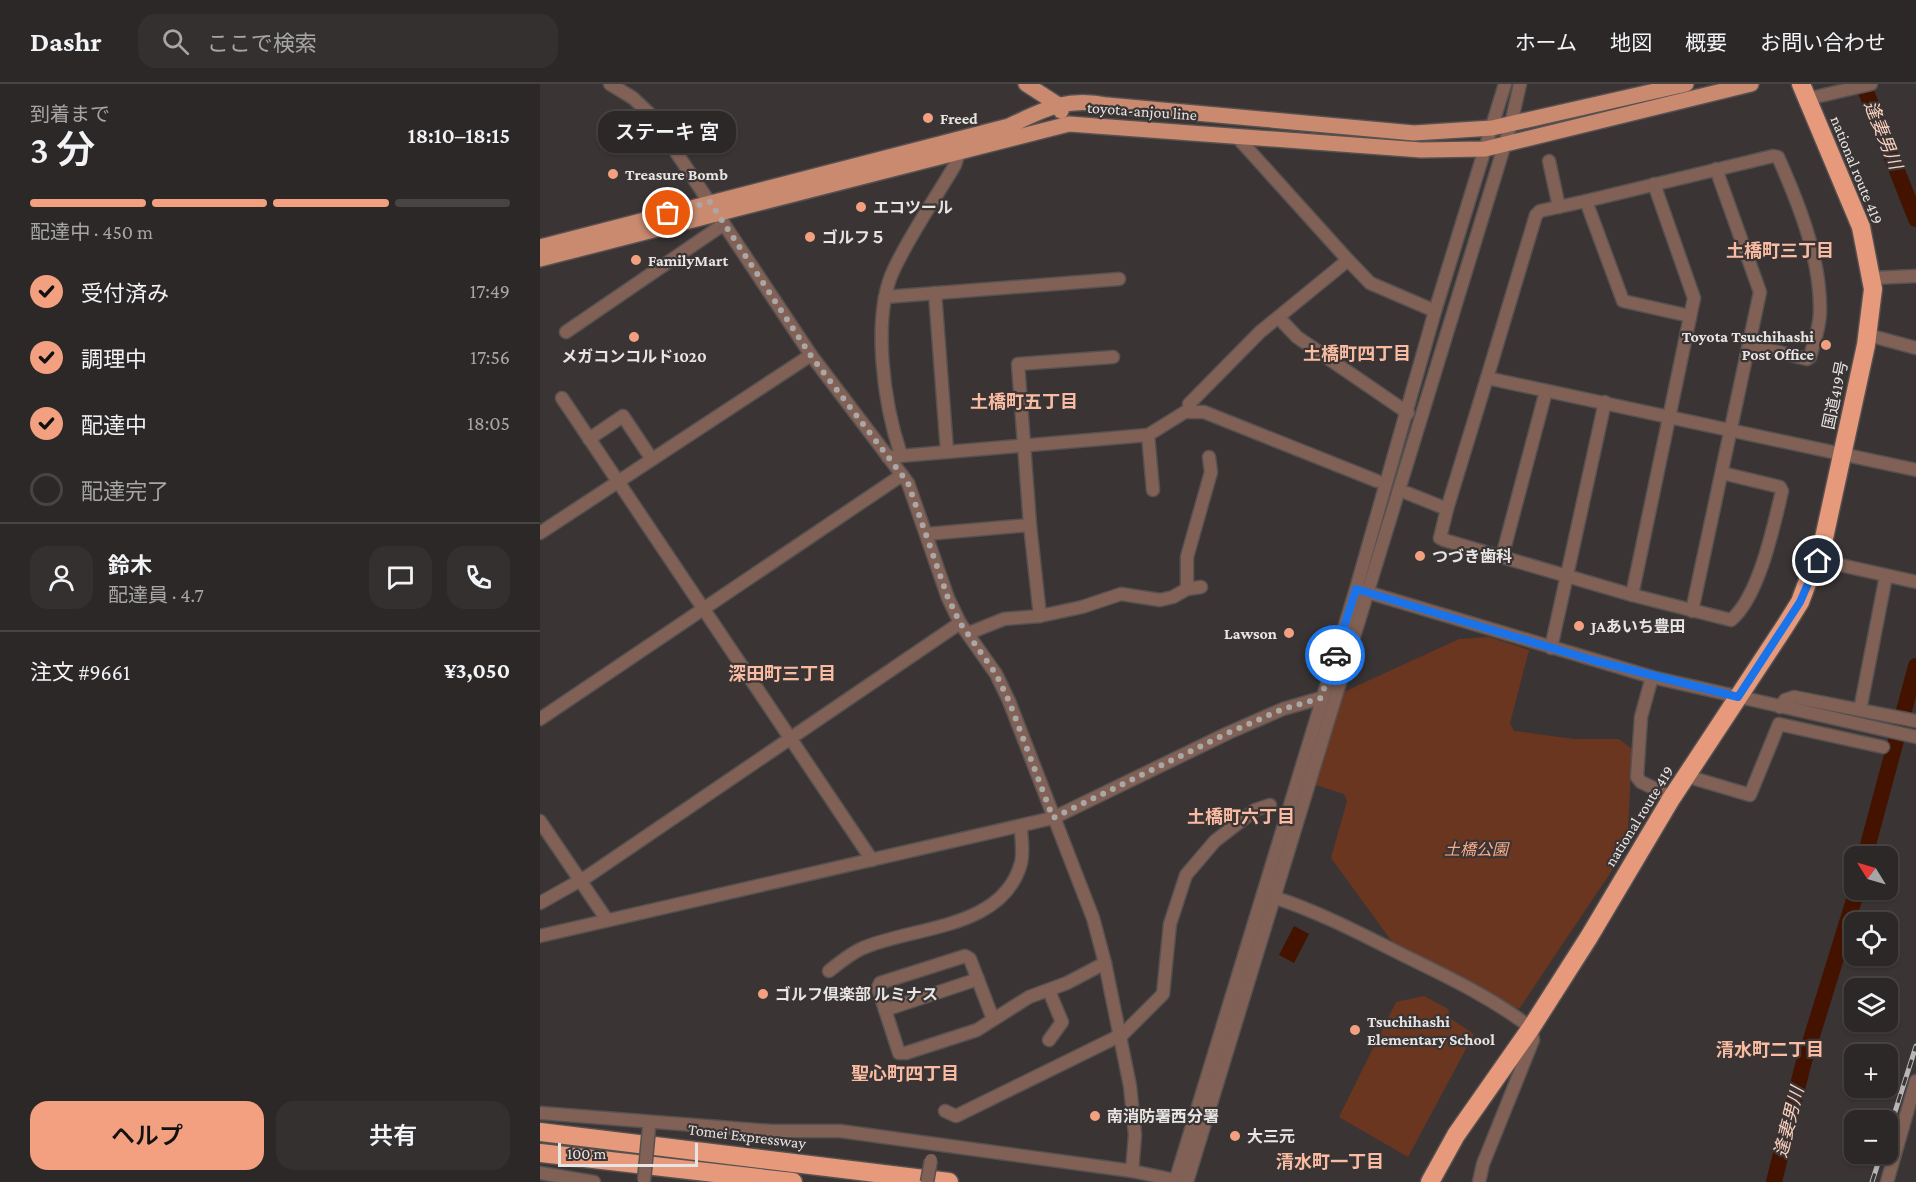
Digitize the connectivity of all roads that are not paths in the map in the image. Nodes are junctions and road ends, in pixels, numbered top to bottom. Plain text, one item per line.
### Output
1 (610, 84) edge
2 (1026, 84) edge
3 (1505, 84) edge
4 (1520, 84) edge
5 (1686, 84) edge
6 (1751, 84) edge
7 (1871, 84) edge
8 (1804, 91) edge
9 (1057, 104) junction
10 (1069, 124) junction
11 (1511, 124) junction
12 (1492, 128) junction
13 (1238, 138) junction
14 (1502, 146) junction
15 (1485, 149) junction
16 (959, 152) junction
17 (1549, 161) dead end
18 (1716, 169) junction
19 (1654, 184) junction
20 (1586, 201) junction
21 (710, 202) junction
22 (1559, 207) junction
23 (722, 220) junction
24 (540, 247) edge
25 (540, 259) edge
26 (1348, 260) junction
27 (1916, 276) edge
28 (1872, 278) junction
29 (1119, 279) dead end
30 (935, 293) junction
31 (885, 297) junction
32 (1436, 311) junction
33 (1690, 316) junction
34 (1279, 318) junction
35 (566, 332) dead end
36 (1868, 335) junction
37 (1749, 345) junction
38 (1916, 348) edge
39 (811, 356) junction
40 (1113, 357) dead end
41 (1487, 378) junction
42 (1546, 391) junction
43 (562, 398) dead end
44 (1605, 402) junction
45 (1191, 410) junction
46 (1408, 413) junction
47 (1668, 416) junction
48 (1731, 429) junction
49 (1148, 435) junction
50 (590, 438) junction
51 (1024, 446) junction
52 (947, 451) junction
53 (1843, 454) junction
54 (895, 456) junction
55 (1209, 457) dead end
56 (651, 458) junction
57 (1916, 470) edge
58 (1722, 473) junction
59 (902, 475) junction
60 (618, 480) junction
61 (1377, 481) dead end
62 (1153, 490) dead end
63 (1407, 493) dead end
64 (1447, 509) junction
65 (1030, 525) junction
66 (540, 533) edge
67 (926, 534) junction
68 (1502, 557) junction
69 (1818, 561) junction
70 (1569, 576) junction
71 (1886, 576) junction
72 (1916, 582) edge
73 (1201, 587) dead end
74 (1187, 589) junction
75 (1362, 591) junction
76 (1632, 595) junction
77 (703, 609) junction
78 (1692, 611) junction
79 (1040, 616) junction
80 (960, 623) junction
81 (969, 633) junction
82 (1551, 648) junction
83 (1652, 677) junction
84 (1738, 697) junction
85 (1321, 698) junction
86 (1780, 707) junction
87 (1860, 710) junction
88 (540, 719) edge
89 (1916, 721) edge
90 (1916, 737) edge
91 (789, 740) junction
92 (1883, 747) dead end
93 (1686, 776) junction
94 (1672, 797) junction
95 (1270, 805) dead end
96 (1053, 818) junction
97 (540, 821) edge
98 (1021, 827) junction
99 (872, 860) junction
100 (580, 879) junction
101 (1273, 897) junction
102 (540, 903) edge
103 (607, 920) junction
104 (540, 936) edge
105 (1105, 963) junction
106 (829, 971) dead end
107 (978, 979) junction
108 (1049, 991) junction
109 (885, 1010) junction
110 (993, 1019) junction
111 (1531, 1028) junction
112 (1118, 1036) junction
113 (1049, 1040) dead end
114 (1916, 1080) edge
115 (945, 1111) dead end
116 (540, 1113) edge
117 (650, 1124) junction
118 (540, 1132) edge
119 (933, 1143) junction
120 (540, 1152) edge
121 (1132, 1171) junction
122 (540, 1173) edge
123 (1179, 1181) edge
124 (594, 1182) edge
125 (644, 1182) edge
126 (793, 1182) edge
127 (927, 1182) edge
128 (949, 1182) edge
129 (1430, 1182) edge
130 (1479, 1182) edge
131 (1887, 1182) edge

1 - 21 street
2 - 9 main road
3 - 12 street
4 - 11 street
5 - 11 main road, toyota-anjou line
6 - 14 main road, toyota-anjou line
7 - 8 street
8 - 28 highway, national route 419
9 - 10 main road
9 - 12 main road, toyota-anjou line
9 - 21 main road, toyota-anjou line
10 - 13 main road, toyota-anjou line
10 - 16 main road, toyota-anjou line
11 - 12 main road, toyota-anjou line
11 - 14 street
12 - 15 street
13 - 15 main road, toyota-anjou line
13 - 26 street
14 - 15 main road, toyota-anjou line
14 - 75 street
15 - 32 street
16 - 23 main road, toyota-anjou line
16 - 31 street
17 - 22 street
18 - 19 street
18 - 37 street
18 - 37 street
19 - 20 street
19 - 33 street
20 - 22 street
20 - 33 street
21 - 23 street
21 - 24 main road, toyota-anjou line
22 - 41 street
23 - 25 main road, toyota-anjou line
23 - 35 street
23 - 39 street
26 - 32 street
26 - 34 street
27 - 28 street
28 - 36 highway, national route 419
29 - 30 street
30 - 31 street
30 - 52 street
31 - 54 street
32 - 46 street
33 - 47 street
34 - 45 street
34 - 46 street
36 - 38 street
36 - 53 highway, 国道419号
37 - 48 street
39 - 54 street
39 - 56 street
40 - 51 street
41 - 42 street
41 - 64 street
42 - 44 street
42 - 68 street
43 - 50 street
44 - 47 street
44 - 70 street
45 - 49 street
45 - 61 street
46 - 75 street
47 - 48 street
47 - 76 street
48 - 53 street
48 - 58 street
49 - 51 street
49 - 62 street
50 - 56 street
50 - 60 street
51 - 52 street
51 - 65 street
52 - 54 street
53 - 57 street
53 - 69 highway, national route 419
54 - 59 street
55 - 74 street
56 - 60 street
58 - 78 street
58 - 78 street
59 - 67 street
59 - 77 street
60 - 66 street
60 - 77 street
63 - 64 street
64 - 68 street
65 - 67 street
65 - 79 street
67 - 80 street
68 - 70 street
69 - 71 street
69 - 84 highway, national route 419
70 - 76 street
70 - 82 street
71 - 72 street
71 - 87 street
73 - 74 street
74 - 79 street
75 - 82 street
75 - 85 street
75 - 101 street
76 - 78 street
77 - 88 street
77 - 91 street
79 - 81 street
80 - 81 street
80 - 91 street
81 - 96 street
82 - 83 street
83 - 84 street
83 - 94 street
84 - 86 street
84 - 93 highway, national route 419
85 - 96 street
85 - 123 street
86 - 87 street
86 - 90 street
87 - 89 street
91 - 99 street
91 - 100 street
92 - 93 street
93 - 94 highway, national route 419
94 - 111 highway, national route 419
95 - 112 street
96 - 98 street
96 - 105 street
97 - 100 street
98 - 99 street
98 - 106 street
99 - 103 street
100 - 102 street
100 - 103 street
101 - 111 street
101 - 123 street
103 - 104 street
105 - 108 street
105 - 112 street
107 - 109 street
107 - 109 street
107 - 110 street
108 - 110 street
108 - 113 street
109 - 110 street
111 - 129 highway, national route 419
111 - 130 street
112 - 115 street
112 - 121 street
114 - 131 street
116 - 117 street
117 - 119 street
117 - 125 street, bridge
118 - 128 highway, Tomei Expressway
119 - 121 street
119 - 127 street, bridge
120 - 126 highway
121 - 123 street
122 - 124 street

